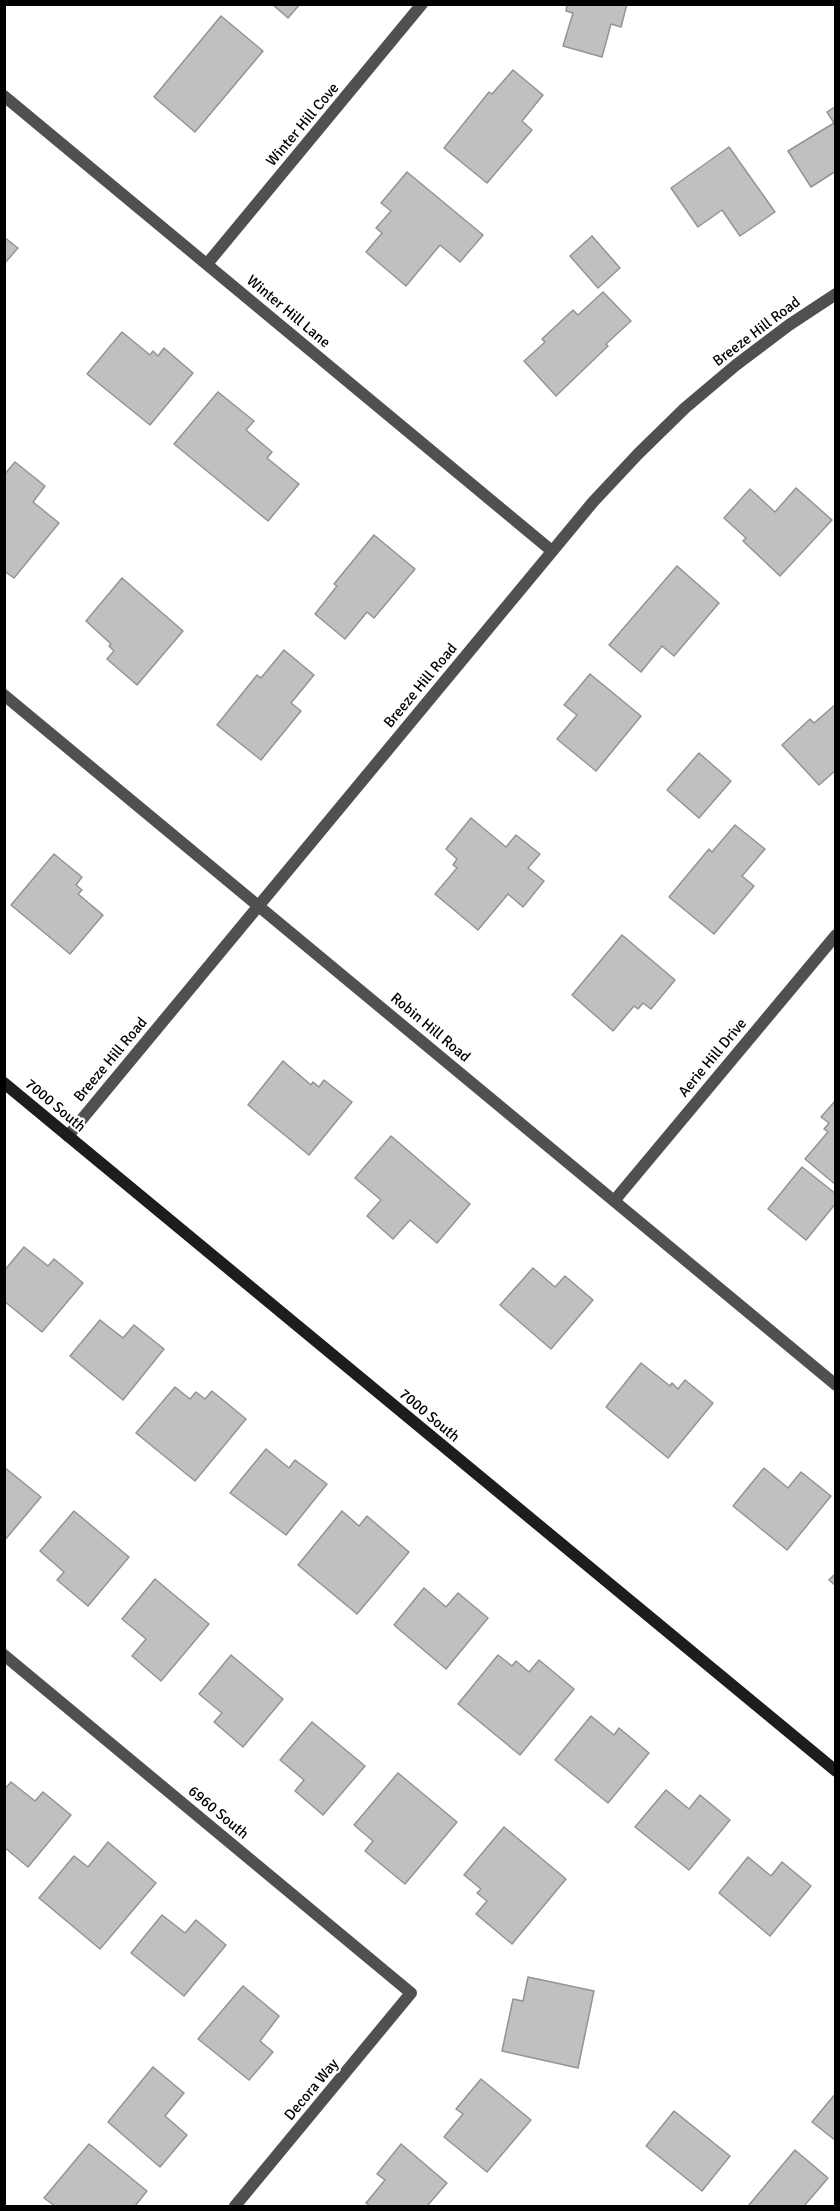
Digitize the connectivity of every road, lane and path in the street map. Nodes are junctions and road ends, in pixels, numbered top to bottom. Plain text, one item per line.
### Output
1 (422, 4) edge
2 (4, 96) edge
3 (207, 264) junction
4 (836, 294) edge
5 (552, 551) junction
6 (4, 695) edge
7 (258, 905) junction
8 (836, 935) edge
9 (4, 1083) edge
10 (68, 1136) junction
11 (614, 1202) junction
12 (836, 1385) edge
13 (4, 1656) edge
14 (836, 1772) edge
15 (411, 1993) joint
16 (235, 2206) edge

1 - 3 street, Winter Hill Cove
2 - 3 street, Winter Hill Lane
3 - 5 street, Winter Hill Lane
4 - 5 street, Breeze Hill Road
5 - 7 street, Breeze Hill Road
6 - 7 street, Robin Hill Road
7 - 10 street, Breeze Hill Road
7 - 11 street, Robin Hill Road
8 - 11 street, Aerie Hill Drive
9 - 10 street, 7000 South
10 - 14 street, 7000 South
11 - 12 street, Robin Hill Road
13 - 15 street, 6960 South
15 - 16 street, Decora Way

